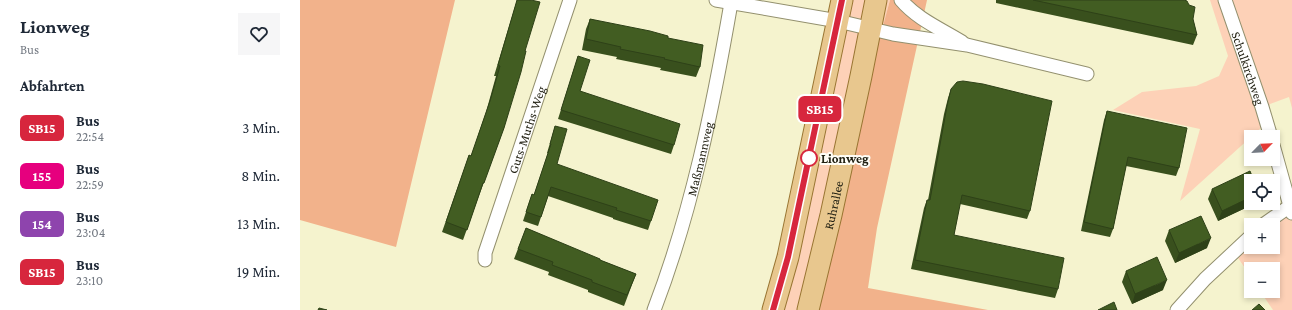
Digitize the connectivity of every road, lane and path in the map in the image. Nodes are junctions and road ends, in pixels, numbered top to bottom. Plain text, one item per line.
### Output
1 (570, 0) edge
2 (716, 0) edge
3 (842, 0) edge
4 (876, 0) edge
5 (901, 0) edge
6 (1225, 0) edge
7 (731, 3) junction
8 (838, 21) junction
9 (870, 29) junction
10 (967, 45) junction
11 (1087, 74) dead end
12 (1269, 130) edge
13 (1279, 166) edge
14 (1291, 209) edge
15 (1275, 218) edge
16 (1244, 243) edge
17 (485, 260) dead end
18 (654, 310) edge
19 (773, 310) edge
20 (808, 310) edge
21 (1177, 310) edge

1 - 17 street, Guts-Muths-Weg
2 - 7 street
3 - 8 main road
4 - 9 main road, Ruhrallee
5 - 10 street
6 - 12 street, Schulkirchweg
7 - 8 street
7 - 18 street, Maßmannweg
8 - 9 street
8 - 19 main road
9 - 10 street
9 - 20 main road, Ruhrallee
10 - 11 street
13 - 14 street
14 - 15 street
16 - 21 street

